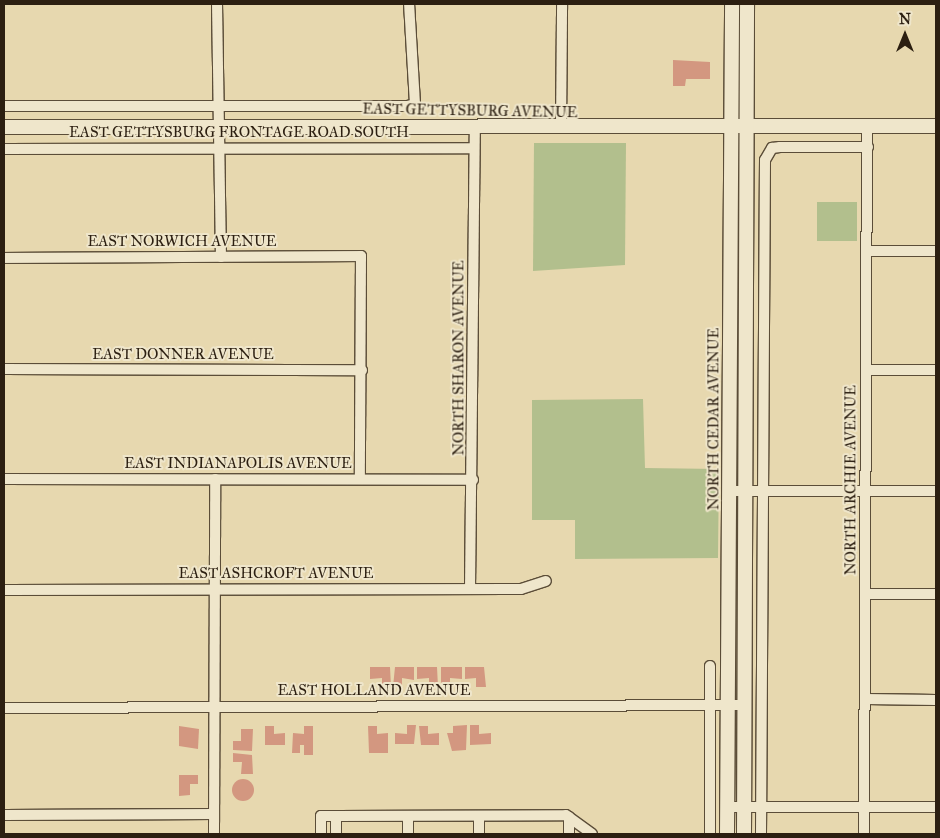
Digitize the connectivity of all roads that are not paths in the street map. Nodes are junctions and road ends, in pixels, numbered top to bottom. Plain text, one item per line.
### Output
1 (217, 4) edge
2 (409, 4) edge
3 (562, 4) edge
4 (732, 4) edge
5 (747, 4) edge
6 (4, 106) edge
7 (220, 106) junction
8 (221, 125) junction
9 (732, 126) junction
10 (746, 126) junction
11 (868, 126) junction
12 (936, 126) edge
13 (4, 127) edge
14 (475, 128) junction
15 (561, 128) junction
16 (868, 147) junction
17 (221, 148) junction
18 (474, 148) junction
19 (4, 149) edge
20 (868, 250) junction
21 (936, 251) edge
22 (220, 257) junction
23 (4, 258) edge
24 (731, 276) junction
25 (745, 327) junction
26 (4, 369) edge
27 (362, 370) junction
28 (867, 370) junction
29 (936, 370) edge
30 (360, 478) junction
31 (4, 479) edge
32 (215, 479) junction
33 (473, 480) junction
34 (729, 491) junction
35 (744, 491) junction
36 (762, 491) junction
37 (866, 491) junction
38 (936, 491) edge
39 (546, 581) dead end
40 (470, 588) junction
41 (216, 589) junction
42 (4, 590) edge
43 (866, 594) junction
44 (936, 594) edge
45 (710, 666) dead end
46 (866, 699) junction
47 (936, 700) edge
48 (710, 705) junction
49 (728, 705) junction
50 (744, 705) junction
51 (215, 706) junction
52 (4, 708) edge
53 (761, 806) junction
54 (727, 807) junction
55 (744, 807) junction
56 (864, 807) junction
57 (936, 807) edge
58 (214, 814) junction
59 (4, 815) edge
60 (336, 816) junction
61 (408, 816) junction
62 (479, 816) junction
63 (569, 817) junction
64 (214, 834) edge
65 (321, 834) edge
66 (336, 834) edge
67 (408, 834) edge
68 (479, 834) edge
69 (568, 834) edge
70 (592, 834) edge
71 (710, 834) edge
72 (727, 834) edge
73 (744, 834) edge
74 (761, 834) edge
75 (864, 834) edge

1 - 7 street
2 - 7 street
3 - 15 street
4 - 9 main road, NORTH CEDAR AVENUE
5 - 10 main road, NORTH CEDAR AVENUE
6 - 7 street
7 - 8 street
8 - 13 main road, EAST GETTYSBURG AVENUE
8 - 14 main road, EAST GETTYSBURG AVENUE
8 - 17 street
9 - 10 main road, EAST GETTYSBURG AVENUE
9 - 15 main road, EAST GETTYSBURG AVENUE
9 - 24 main road, NORTH CEDAR AVENUE
10 - 11 main road, EAST GETTYSBURG AVENUE
10 - 25 main road, NORTH CEDAR AVENUE
11 - 12 main road, EAST GETTYSBURG AVENUE
11 - 16 street, NORTH ARCHIE AVENUE
14 - 15 main road, EAST GETTYSBURG AVENUE
14 - 18 street, NORTH SHARON AVENUE
16 - 20 street, NORTH ARCHIE AVENUE
16 - 36 street
17 - 18 street, EAST GETTYSBURG FRONTAGE ROAD SOUTH
17 - 19 street, EAST GETTYSBURG FRONTAGE ROAD SOUTH
17 - 22 street
18 - 33 street, NORTH SHARON AVENUE
20 - 21 street
20 - 28 street, NORTH ARCHIE AVENUE
22 - 23 street, EAST NORWICH AVENUE
22 - 27 street, EAST NORWICH AVENUE
24 - 25 main road
24 - 34 main road, NORTH CEDAR AVENUE
25 - 35 main road, NORTH CEDAR AVENUE
26 - 27 street, EAST DONNER AVENUE
27 - 30 street
28 - 29 street
28 - 37 street, NORTH ARCHIE AVENUE
30 - 32 street, EAST INDIANAPOLIS AVENUE
30 - 33 street, EAST INDIANAPOLIS AVENUE
31 - 32 street, EAST INDIANAPOLIS AVENUE
32 - 41 street
33 - 40 street, NORTH SHARON AVENUE
34 - 35 street
34 - 49 main road, NORTH CEDAR AVENUE
35 - 36 street
35 - 50 main road, NORTH CEDAR AVENUE
36 - 37 street
36 - 53 street
37 - 38 street
37 - 43 street, NORTH ARCHIE AVENUE
39 - 40 street, EAST ASHCROFT AVENUE
40 - 41 street, EAST ASHCROFT AVENUE
41 - 42 street, EAST ASHCROFT AVENUE
41 - 51 street
43 - 44 street
43 - 46 street, NORTH ARCHIE AVENUE
45 - 48 street
46 - 47 street
46 - 56 street, NORTH ARCHIE AVENUE
48 - 49 street, EAST HOLLAND AVENUE
48 - 51 street, EAST HOLLAND AVENUE
48 - 71 street
49 - 50 street, EAST HOLLAND AVENUE
49 - 54 main road, NORTH CEDAR AVENUE
50 - 55 main road, NORTH CEDAR AVENUE
51 - 52 street, EAST HOLLAND AVENUE
51 - 58 street
53 - 55 street
53 - 56 street
53 - 74 street
54 - 55 street
54 - 72 main road, NORTH CEDAR AVENUE
55 - 73 main road, NORTH CEDAR AVENUE
56 - 57 street
56 - 75 street, NORTH ARCHIE AVENUE
58 - 59 street
58 - 64 street
60 - 61 street
60 - 65 street
60 - 66 street
61 - 62 street
61 - 67 street
62 - 63 street
62 - 68 street
63 - 69 street
63 - 70 street

